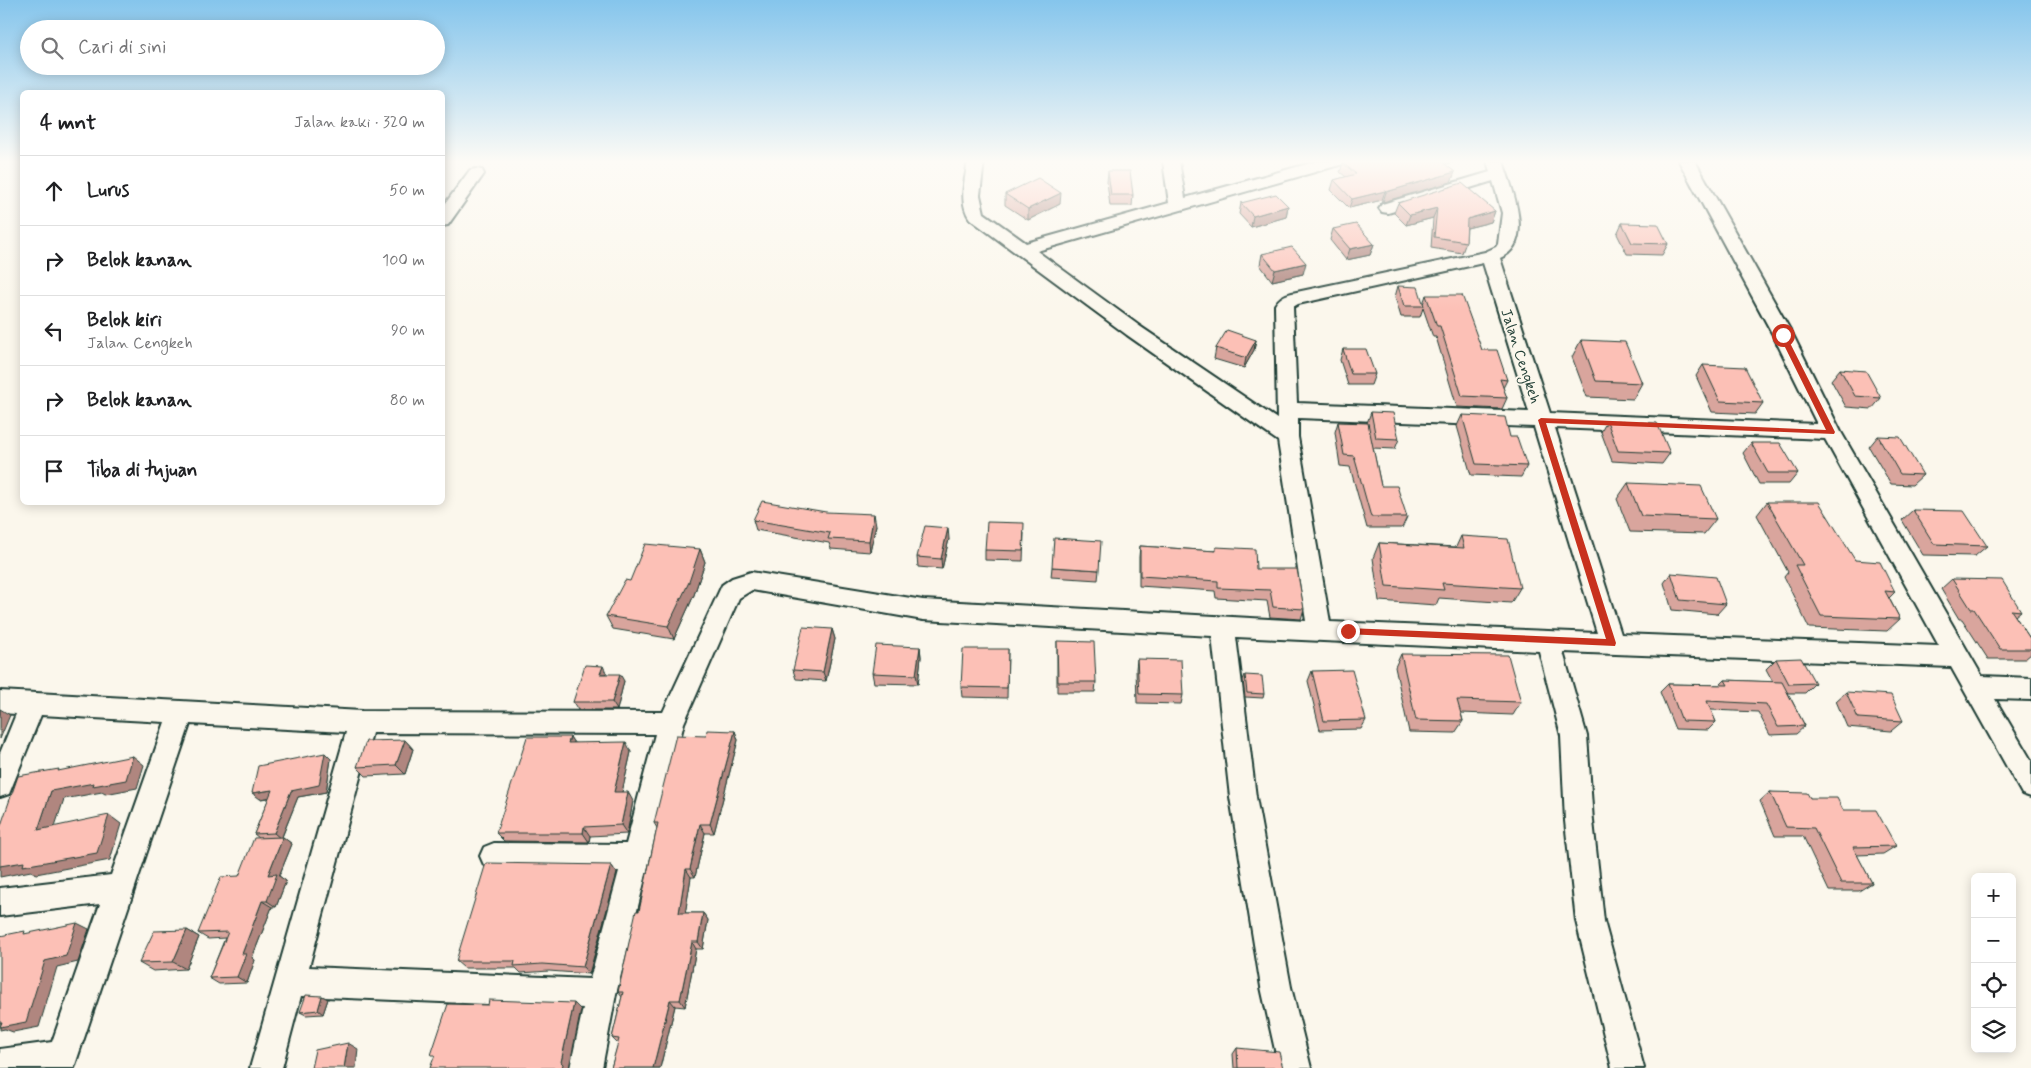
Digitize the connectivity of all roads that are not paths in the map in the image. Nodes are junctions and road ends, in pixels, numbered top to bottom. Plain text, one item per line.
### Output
1 (974, 211) edge
2 (1161, 211) edge
3 (1510, 211) edge
4 (1714, 211) edge
5 (1022, 250) junction
6 (1490, 256) junction
7 (1288, 410) junction
8 (1541, 420) junction
9 (1831, 432) junction
10 (1288, 437) junction
11 (1223, 626) junction
12 (1320, 632) junction
13 (1548, 640) junction
14 (1612, 643) junction
15 (1958, 657) junction
16 (1975, 687) junction
17 (2031, 689) edge
18 (0, 702) edge
19 (33, 704) junction
20 (182, 712) junction
21 (362, 722) junction
22 (671, 724) junction
23 (0, 785) edge
24 (2031, 785) edge
25 (494, 856) dead end
26 (636, 858) junction
27 (121, 888) junction
28 (0, 902) edge
29 (290, 981) junction
30 (601, 994) junction
31 (60, 1062) edge
32 (0, 1065) edge
33 (266, 1068) edge
34 (586, 1068) edge
35 (1295, 1068) edge
36 (1628, 1068) edge

1 - 5 street
2 - 5 street
3 - 6 street
4 - 9 street
5 - 10 street
6 - 7 street
6 - 8 street, Jalan Cengkeh
7 - 8 street
7 - 10 street
8 - 9 street
8 - 14 street, Jalan Cengkeh
9 - 15 street
10 - 12 street
11 - 12 street
11 - 22 street
11 - 35 street
12 - 13 street
13 - 14 street
13 - 36 street
14 - 15 street
15 - 16 street
16 - 17 street
16 - 24 street
18 - 19 street
19 - 20 street
19 - 23 street
20 - 21 street
20 - 27 street
21 - 22 street
21 - 29 street
22 - 26 street
25 - 26 street
26 - 30 street
27 - 28 street
27 - 31 street
29 - 30 street
29 - 33 street
30 - 34 street
31 - 32 street

